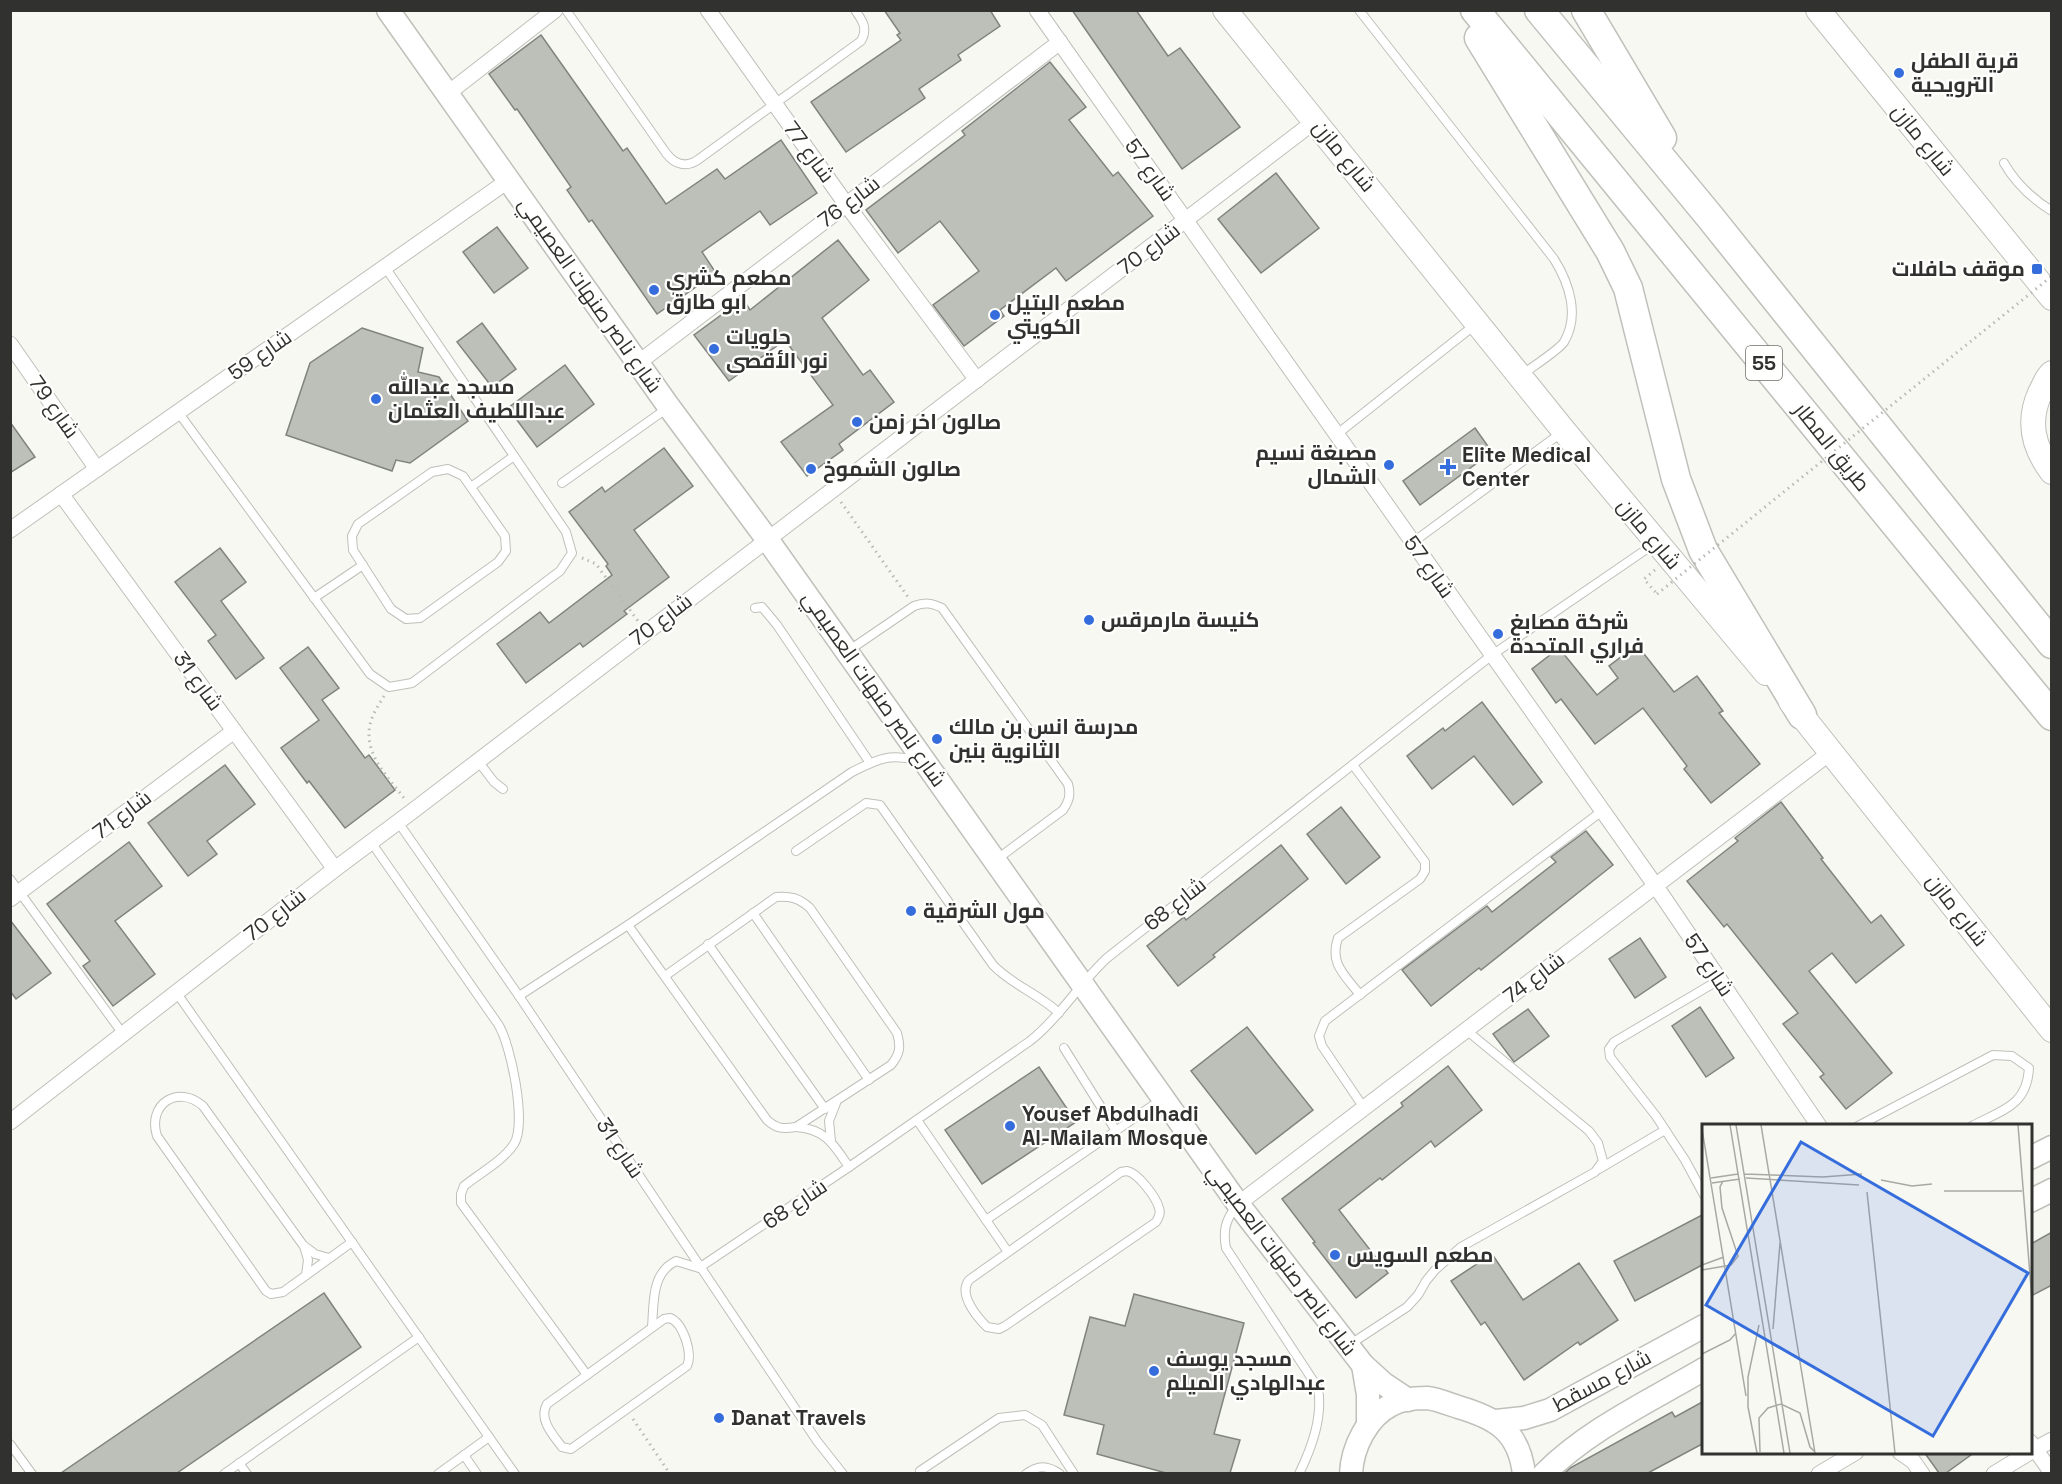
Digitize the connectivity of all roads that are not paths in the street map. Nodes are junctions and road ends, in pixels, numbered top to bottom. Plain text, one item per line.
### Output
1 (388, 10) edge
2 (555, 10) edge
3 (566, 10) edge
4 (708, 10) edge
5 (855, 10) edge
6 (1037, 10) edge
7 (1225, 10) edge
8 (1359, 10) edge
9 (1463, 10) edge
10 (1475, 10) edge
11 (1539, 10) edge
12 (1586, 10) edge
13 (1818, 10) edge
14 (1060, 42) junction
15 (447, 94) junction
16 (775, 104) junction
17 (1316, 121) junction
18 (2004, 163) dead end
19 (508, 180) junction
20 (846, 204) junction
21 (2052, 211) edge
22 (1710, 217) junction
23 (1186, 221) junction
24 (385, 267) junction
25 (2052, 298) edge
26 (1477, 323) junction
27 (10, 344) edge
28 (638, 363) junction
29 (2052, 373) edge
30 (1520, 376) junction
31 (977, 380) junction
32 (669, 407) junction
33 (178, 412) junction
34 (1564, 431) junction
35 (1336, 435) junction
36 (514, 456) junction
37 (96, 469) junction
38 (2052, 472) edge
39 (562, 483) dead end
40 (471, 487) junction
41 (61, 494) junction
42 (10, 530) edge
43 (767, 539) junction
44 (1412, 543) junction
45 (1655, 543) junction
46 (363, 565) junction
47 (314, 598) junction
48 (755, 608) dead end
49 (2052, 644) edge
50 (847, 652) junction
51 (1492, 655) junction
52 (1802, 715) junction
53 (2052, 716) edge
54 (234, 731) junction
55 (1831, 752) junction
56 (478, 761) junction
57 (870, 763) junction
58 (1353, 765) junction
59 (930, 769) junction
60 (503, 789) dead end
61 (1602, 811) junction
62 (398, 822) junction
63 (371, 842) junction
64 (796, 851) dead end
65 (995, 861) junction
66 (335, 869) junction
67 (10, 879) edge
68 (1655, 885) junction
69 (15, 895) edge
70 (753, 913) junction
71 (628, 925) junction
72 (708, 944) junction
73 (665, 976) junction
74 (1719, 980) junction
75 (1082, 984) junction
76 (176, 992) junction
77 (1360, 995) junction
78 (519, 996) junction
79 (1059, 1013) junction
80 (1466, 1030) junction
81 (2052, 1030) edge
82 (123, 1034) junction
83 (1064, 1048) dead end
84 (869, 1080) junction
85 (1163, 1098) junction
86 (837, 1101) junction
87 (1364, 1108) junction
88 (825, 1109) junction
89 (917, 1120) junction
90 (10, 1122) edge
91 (1818, 1124) edge
92 (1860, 1124) edge
93 (1974, 1124) edge
94 (796, 1127) junction
95 (1665, 1130) junction
96 (1116, 1131) junction
97 (832, 1142) junction
98 (2052, 1147) edge
99 (2032, 1157) edge
100 (849, 1167) junction
101 (1595, 1172) junction
102 (2052, 1190) edge
103 (1702, 1192) edge
104 (2032, 1200) edge
105 (1238, 1204) junction
106 (986, 1220) junction
107 (352, 1242) junction
108 (303, 1245) junction
109 (1008, 1252) junction
110 (329, 1258) junction
111 (699, 1268) junction
112 (306, 1275) junction
113 (652, 1327) junction
114 (1702, 1327) edge
115 (419, 1337) junction
116 (1348, 1346) junction
117 (1363, 1365) junction
118 (1702, 1371) edge
119 (587, 1375) junction
120 (1408, 1400) junction
121 (1496, 1421) junction
122 (1368, 1425) junction
123 (489, 1437) junction
124 (2052, 1440) edge
125 (10, 1444) edge
126 (2032, 1449) edge
127 (1852, 1454) edge
128 (1903, 1454) edge
129 (2024, 1454) edge
130 (464, 1455) junction
131 (239, 1463) junction
132 (920, 1471) dead end
133 (32, 1473) edge
134 (224, 1473) edge
135 (247, 1473) edge
136 (438, 1473) edge
137 (477, 1473) edge
138 (515, 1473) edge
139 (843, 1473) edge
140 (1026, 1473) edge
141 (1060, 1473) edge
142 (1074, 1473) edge
143 (1299, 1473) edge
144 (1351, 1473) edge
145 (1524, 1473) edge
146 (1544, 1473) edge
147 (1819, 1473) edge
148 (1922, 1473) edge
149 (1994, 1473) edge
150 (2052, 1473) edge

1 - 15 street, شارع ناصر صنهات العصيمي
2 - 15 street
3 - 16 lane
4 - 16 street, شارع 77
5 - 16 lane
6 - 14 street, شارع 57
7 - 17 main road, شارع مازن
8 - 30 lane
9 - 52 highway
10 - 53 highway, طريق المطار / 55
11 - 22 highway, 55
12 - 22 highway
13 - 25 main road, شارع مازن
14 - 20 street, شارع 76
14 - 23 street, شارع 57
15 - 19 street, شارع ناصر صنهات العصيمي
16 - 20 street, شارع 77
17 - 23 street, شارع 70
17 - 26 main road, شارع مازن
18 - 21 lane
19 - 24 street, شارع 59
19 - 28 street, شارع ناصر صنهات العصيمي
20 - 28 street, شارع 76
20 - 31 street, شارع 77
22 - 49 highway, 55
23 - 31 street, شارع 70
23 - 35 street, شارع 57
24 - 33 street, شارع 59
24 - 36 lane
26 - 30 main road, شارع مازن
26 - 35 lane
27 - 37 street, شارع 79
28 - 32 street, شارع ناصر صنهات العصيمي
29 - 38 main road
30 - 34 main road, شارع مازن
31 - 43 street, شارع 70
32 - 39 lane
32 - 43 street, شارع ناصر صنهات العصيمي
33 - 37 street, شارع 59
33 - 47 lane
34 - 44 lane
34 - 45 main road, شارع مازن
35 - 44 street, شارع 57
36 - 40 lane
36 - 47 lane
37 - 41 street, شارع 59
40 - 46 lane
40 - 46 lane
41 - 42 street, شارع 59
41 - 54 street, شارع 31
43 - 50 street, شارع ناصر صنهات العصيمي
43 - 56 street, شارع 70
44 - 51 street, شارع 57
45 - 51 lane, شارع 68
45 - 52 main road, شارع مازن
46 - 47 lane
48 - 57 lane
50 - 59 street, شارع ناصر صنهات العصيمي
50 - 65 lane
51 - 58 lane, شارع 68
51 - 61 street, شارع 57
52 - 55 main road, شارع مازن
54 - 66 street, شارع 31
54 - 69 street, شارع 71
55 - 68 street, شارع 74
55 - 81 main road, شارع مازن
56 - 60 lane
56 - 62 street, شارع 70
57 - 59 lane
57 - 71 lane
58 - 75 lane, شارع 68
58 - 77 lane
59 - 65 street, شارع ناصر صنهات العصيمي
61 - 68 street, شارع 57
61 - 77 lane
62 - 63 street, شارع 70
62 - 78 lane, شارع 31
63 - 66 street, شارع 70
63 - 119 lane
64 - 79 lane
65 - 75 street, شارع ناصر صنهات العصيمي
66 - 76 street, شارع 70
67 - 69 lane
68 - 74 street, شارع 57
68 - 80 street, شارع 74
69 - 82 lane
70 - 72 lane
70 - 84 lane
70 - 84 lane
71 - 73 lane
71 - 78 lane
72 - 73 lane
72 - 88 lane
73 - 94 lane
74 - 91 street, شارع 57
74 - 95 lane
75 - 79 lane, شارع 68
75 - 85 street, شارع ناصر صنهات العصيمي
76 - 82 street, شارع 70
76 - 107 lane
77 - 87 lane
78 - 111 lane, شارع 31
79 - 89 lane, شارع 68
80 - 87 street, شارع 74
80 - 101 lane
82 - 90 street, شارع 70
83 - 96 lane
84 - 86 lane
85 - 96 lane
85 - 105 street, شارع ناصر صنهات العصيمي
86 - 88 lane
86 - 97 lane
87 - 105 street, شارع 74
88 - 94 lane
89 - 100 lane, شارع 68
89 - 106 lane
92 - 93 lane
94 - 97 lane
95 - 101 lane
95 - 103 lane
96 - 106 lane
97 - 100 lane
98 - 99 street
100 - 111 lane, شارع 68
101 - 116 lane
102 - 104 street
105 - 116 street, شارع ناصر صنهات العصيمي
105 - 143 lane
106 - 109 lane
107 - 110 lane
107 - 115 lane
108 - 110 lane
108 - 112 lane
108 - 112 lane
109 - 109 lane
110 - 112 lane
111 - 113 lane
111 - 139 lane, شارع 31
113 - 119 lane
113 - 119 lane
114 - 121 street, شارع مسقط
115 - 123 lane
115 - 131 lane
116 - 117 street, شارع ناصر صنهات العصيمي
117 - 120 street, شارع ناصر صنهات العصيمي
117 - 122 street, شارع ناصر صنهات العصيمي
118 - 146 street, شارع مسقط
120 - 121 street
120 - 122 street
121 - 145 street
122 - 144 street
123 - 130 lane
123 - 138 lane
124 - 126 street
125 - 133 lane
126 - 150 street
127 - 147 street
128 - 148 street
129 - 149 street
130 - 136 lane
130 - 137 lane
131 - 134 lane
131 - 135 lane
132 - 142 lane
140 - 141 lane

